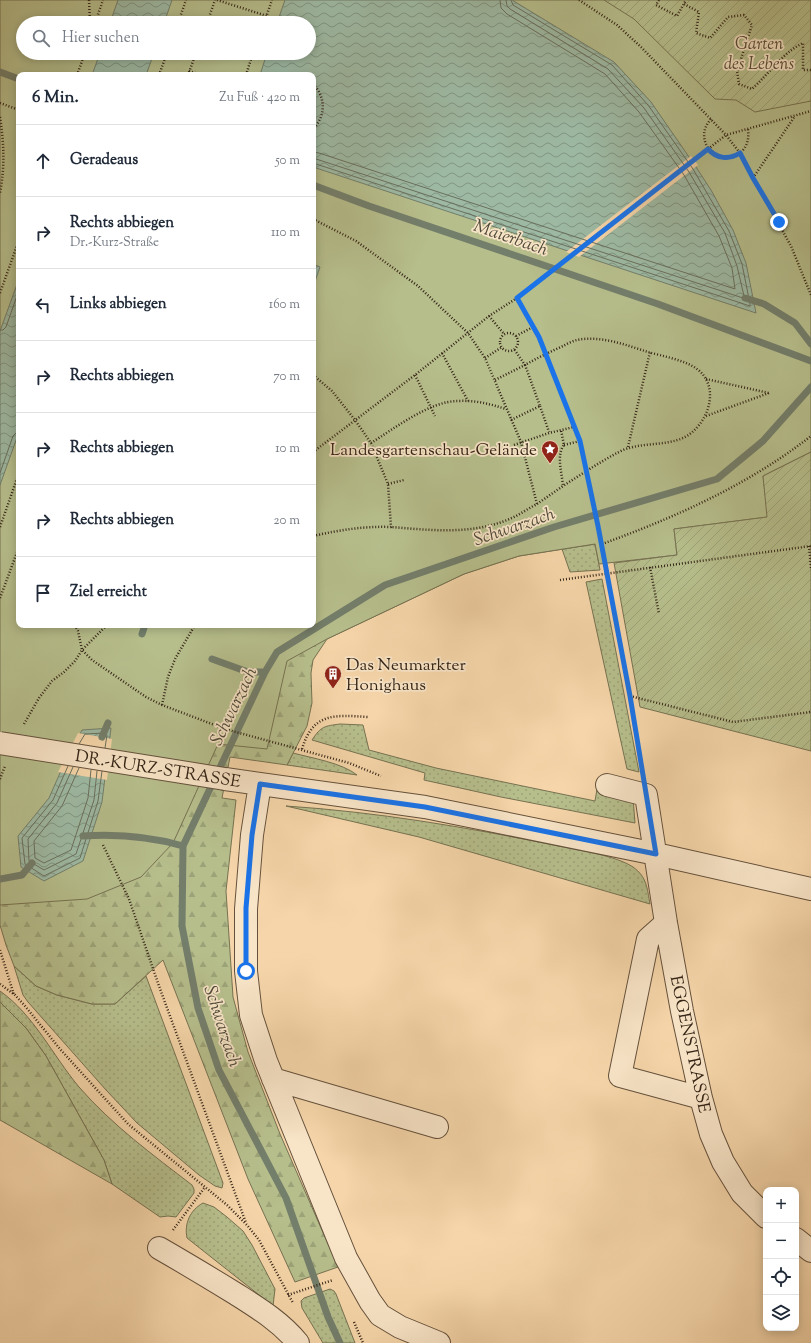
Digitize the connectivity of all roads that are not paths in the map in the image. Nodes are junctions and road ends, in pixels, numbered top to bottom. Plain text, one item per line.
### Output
1 (4, 752) edge
2 (260, 784) junction
3 (607, 785) dead end
4 (656, 854) junction
5 (811, 889) edge
6 (666, 923) junction
7 (273, 1079) junction
8 (701, 1098) junction
9 (437, 1127) dead end
10 (763, 1214) edge
11 (799, 1241) edge
12 (159, 1248) road end
13 (811, 1251) edge
14 (298, 1343) edge
15 (439, 1343) edge

1 - 2 street, DR.-KURZ-STRASSE, bridge
2 - 4 street, DR.-KURZ-STRASSE
2 - 7 street
3 - 4 street, EGGENSTRASSE
4 - 5 street, DR.-KURZ-STRASSE
4 - 6 street, EGGENSTRASSE
6 - 8 street, EGGENSTRASSE
6 - 8 street
7 - 9 street
7 - 15 street
8 - 10 street, EGGENSTRASSE
11 - 13 street
12 - 14 street

